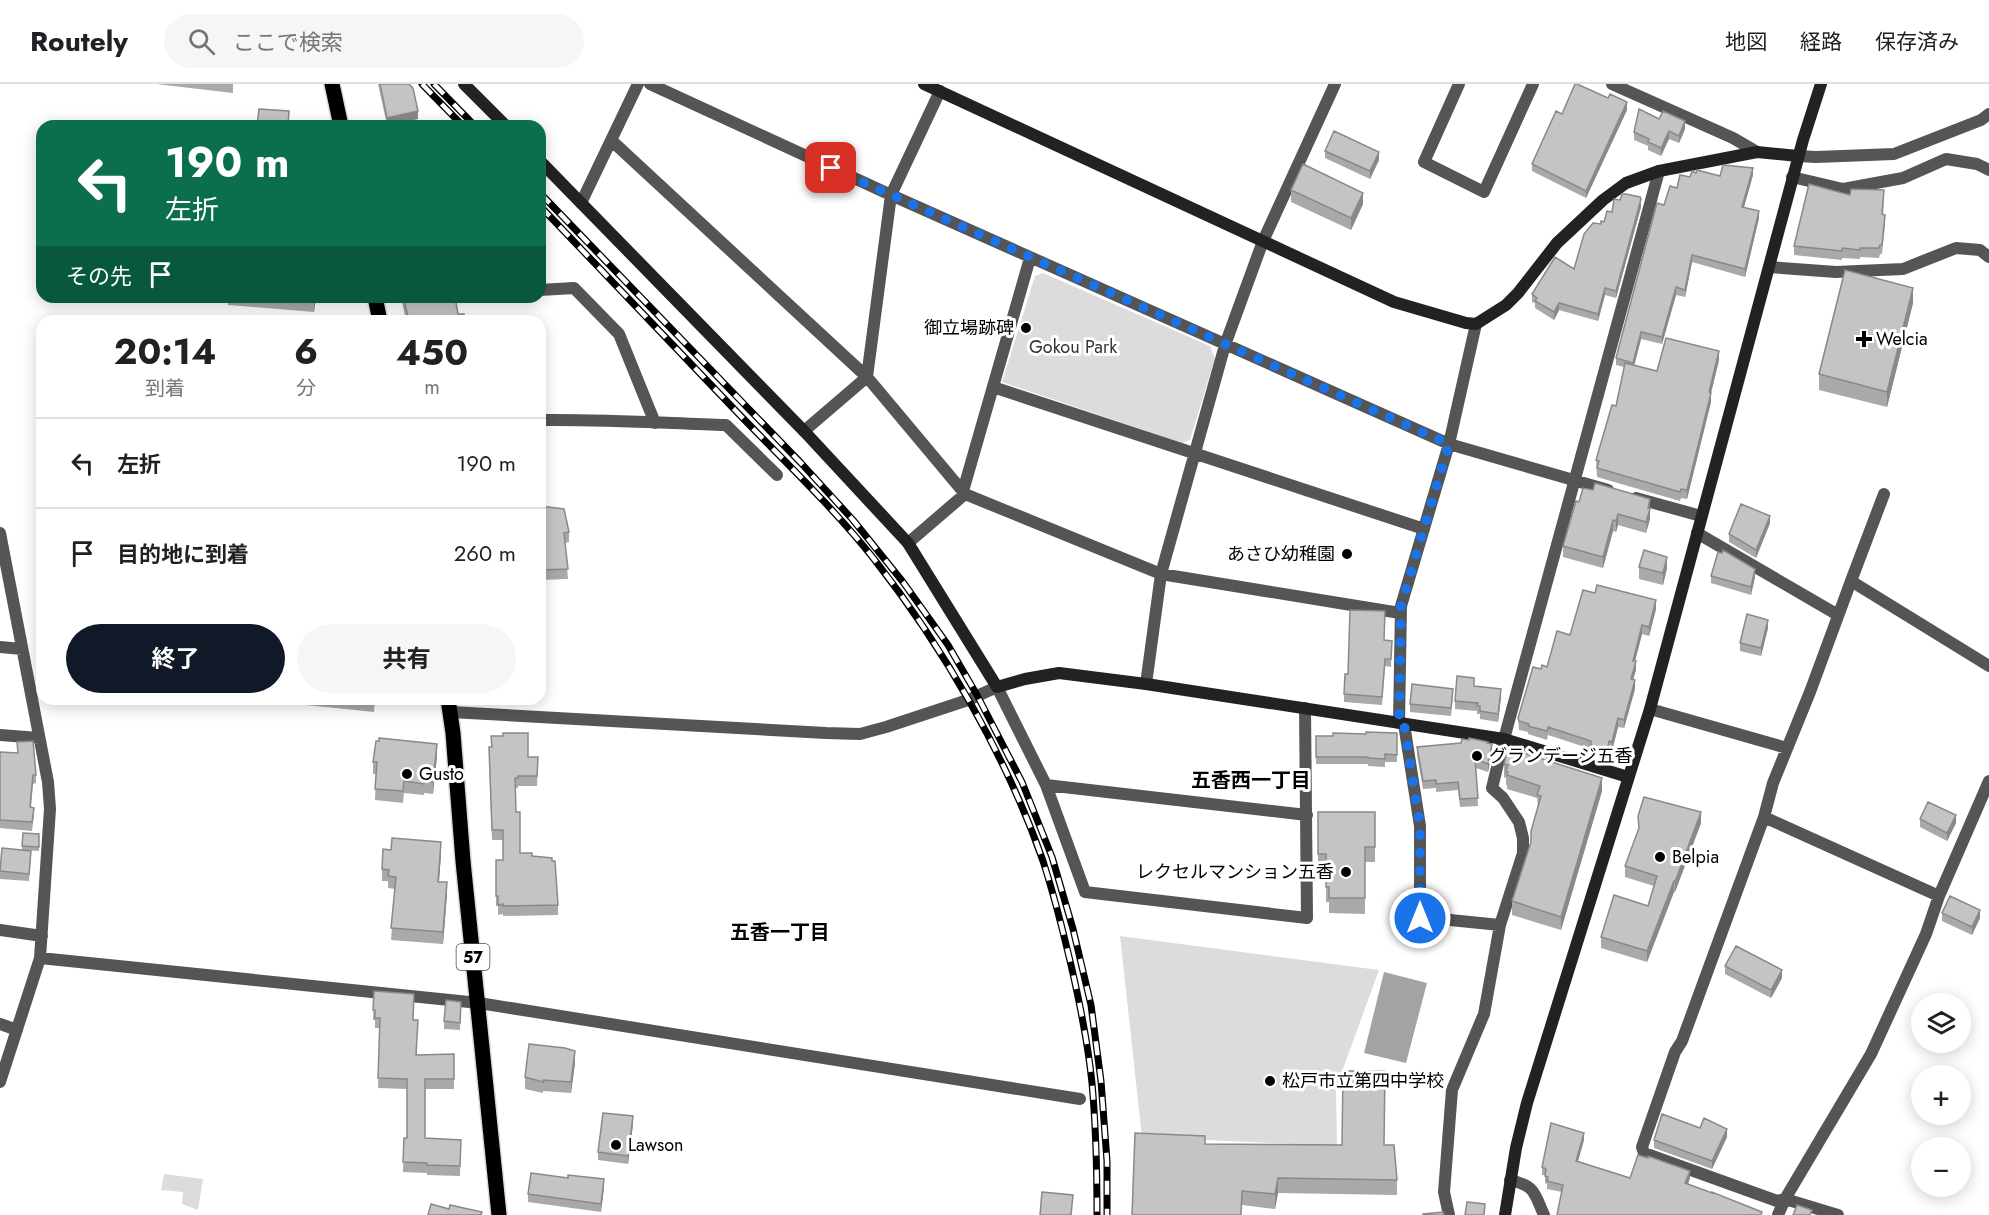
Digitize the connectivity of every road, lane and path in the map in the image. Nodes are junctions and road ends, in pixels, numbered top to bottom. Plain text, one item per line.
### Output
1 (332, 84) edge
2 (464, 84) edge
3 (638, 84) edge
4 (650, 84) edge
5 (924, 84) edge
6 (1335, 84) edge
7 (1459, 84) edge
8 (1533, 84) edge
9 (1612, 84) edge
10 (1821, 84) edge
11 (940, 91) junction
12 (1989, 114) edge
13 (340, 120) edge
14 (500, 120) edge
15 (612, 141) junction
16 (1757, 152) junction
17 (1798, 156) junction
18 (546, 167) edge
19 (1989, 170) edge
20 (1659, 171) junction
21 (1792, 177) junction
22 (891, 195) junction
23 (581, 203) junction
24 (1263, 241) junction
25 (1989, 257) edge
26 (1030, 258) junction
27 (1769, 267) junction
28 (546, 290) edge
29 (1476, 324) junction
30 (1225, 345) junction
31 (867, 378) junction
32 (993, 387) junction
33 (546, 420) edge
34 (655, 423) junction
35 (804, 431) junction
36 (1449, 444) junction
37 (1193, 453) junction
38 (777, 476) dead end
39 (1574, 481) junction
40 (964, 492) junction
41 (1884, 494) dead end
42 (1701, 516) junction
43 (1424, 529) junction
44 (0, 533) edge
45 (1697, 533) junction
46 (908, 543) junction
47 (2, 557) edge
48 (1161, 574) junction
49 (1851, 581) junction
50 (1400, 613) junction
51 (1838, 615) junction
52 (0, 647) edge
53 (22, 649) junction
54 (1989, 666) edge
55 (1146, 684) junction
56 (997, 687) junction
57 (449, 705) edge
58 (1305, 708) junction
59 (1650, 709) junction
60 (1401, 723) junction
61 (0, 735) edge
62 (39, 738) junction
63 (1504, 739) junction
64 (1787, 748) junction
65 (1628, 777) junction
66 (1989, 782) edge
67 (1046, 785) junction
68 (1307, 815) junction
69 (1764, 817) junction
70 (1939, 896) junction
71 (1500, 925) junction
72 (0, 930) edge
73 (42, 936) junction
74 (40, 958) junction
75 (479, 1003) junction
76 (0, 1024) edge
77 (16, 1030) junction
78 (0, 1082) edge
79 (1080, 1099) dead end
80 (1510, 1180) junction
81 (1785, 1199) junction
82 (499, 1215) edge
83 (1449, 1215) edge
84 (1505, 1215) edge
85 (1544, 1215) edge
86 (1778, 1215) edge
87 (1838, 1215) edge

1 - 13 main road
2 - 14 street
3 - 15 street
4 - 22 street
5 - 11 street
6 - 24 street
7 - 8 street
9 - 16 street
10 - 17 street
11 - 22 street
11 - 24 street
12 - 17 street
15 - 23 street
15 - 31 street
16 - 17 street
16 - 20 street
17 - 21 street
18 - 23 street
19 - 21 street
20 - 29 street
20 - 39 street
21 - 27 street
22 - 26 street
22 - 31 street
23 - 35 street
24 - 29 street
24 - 30 street
25 - 27 street
26 - 30 street
26 - 32 street
27 - 42 street
28 - 34 street
29 - 36 street
30 - 36 street
30 - 37 street
31 - 35 street
31 - 40 street
32 - 37 street
32 - 40 street
33 - 34 street
34 - 38 street
35 - 46 street
36 - 39 street
36 - 43 street
37 - 43 street
37 - 48 street
39 - 42 street
39 - 63 street
40 - 46 street
40 - 48 street
41 - 49 street
42 - 45 street
43 - 50 street
44 - 47 street
45 - 51 street
45 - 59 street
46 - 56 street
47 - 53 street
48 - 50 street
48 - 55 street
49 - 51 street
49 - 54 street
50 - 60 street
51 - 64 street
52 - 53 street
53 - 62 street
55 - 56 street
55 - 58 street
56 - 57 street
56 - 67 street
57 - 75 main road, 57
58 - 60 street
58 - 68 street
59 - 64 street
59 - 65 street
60 - 63 street
60 - 71 street
61 - 62 street
62 - 73 street
63 - 65 street
63 - 71 street
64 - 69 street
65 - 80 street
66 - 70 street
67 - 68 street
67 - 68 street
69 - 70 street
69 - 81 street
70 - 81 street
71 - 83 street
72 - 73 street
73 - 74 street
74 - 75 street
74 - 77 street
75 - 79 street
75 - 82 main road, 57
76 - 77 street
77 - 78 street
80 - 84 street
80 - 85 street
81 - 86 street
81 - 87 street

